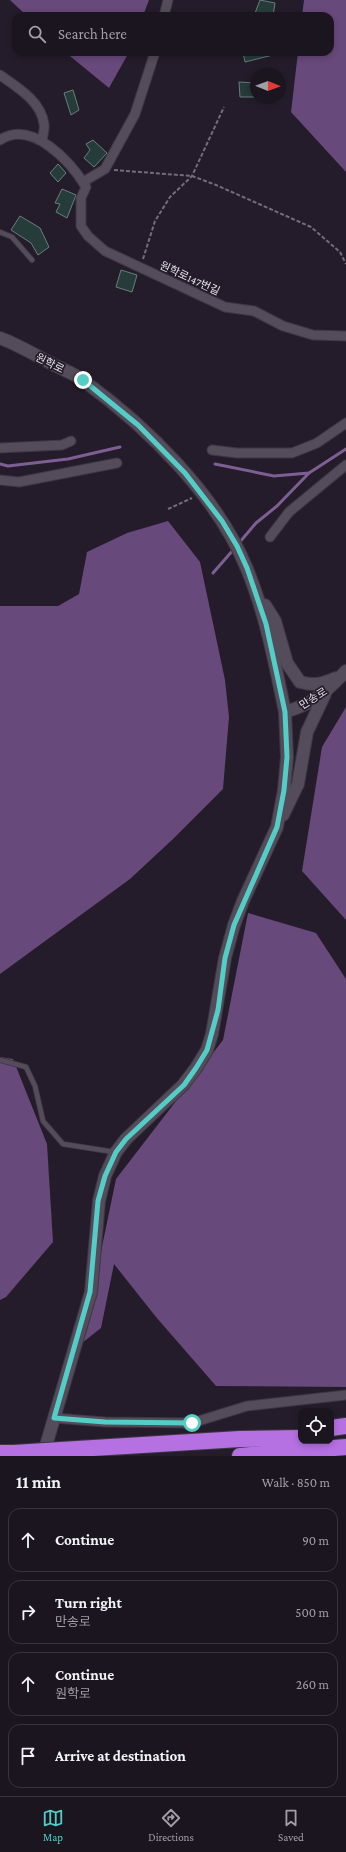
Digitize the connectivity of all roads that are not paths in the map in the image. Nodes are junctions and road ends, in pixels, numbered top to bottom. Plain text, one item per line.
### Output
1 (168, 0) edge
2 (165, 12) edge
3 (155, 56) edge
4 (0, 75) edge
5 (0, 140) edge
6 (42, 140) junction
7 (84, 182) junction
8 (0, 232) edge
9 (32, 260) dead end
10 (346, 336) edge
11 (0, 338) edge
12 (346, 423) edge
13 (71, 441) dead end
14 (0, 448) edge
15 (212, 450) dead end
16 (117, 463) dead end
17 (346, 465) edge
18 (0, 480) edge
19 (270, 536) dead end
20 (254, 588) junction
21 (344, 673) edge
22 (326, 692) junction
23 (285, 712) junction
24 (277, 827) junction
25 (0, 1060) edge
26 (116, 1152) junction
27 (346, 1395) edge
28 (54, 1418) junction
29 (346, 1426) edge
30 (334, 1428) edge
31 (298, 1432) edge
32 (334, 1437) edge
33 (346, 1437) edge
34 (298, 1438) edge
35 (240, 1439) junction
36 (346, 1447) edge
37 (7, 1453) edge
38 (43, 1456) edge
39 (240, 1456) edge

1 - 2 street
3 - 7 street
4 - 6 street
5 - 6 street
6 - 7 street
7 - 10 street, 원학로147번길
8 - 9 lane
11 - 20 street, 원학로
12 - 15 street
13 - 14 street
16 - 18 street
17 - 19 street
20 - 21 street
20 - 23 street, 원학로
21 - 22 street, 만송로
22 - 23 street, 만송로
22 - 24 street
23 - 24 street, 만송로
24 - 26 street, 만송로
25 - 26 lane
26 - 28 street, 만송로
27 - 28 street
28 - 38 street, 만송로
29 - 30 highway
31 - 35 highway
32 - 33 highway
34 - 35 highway
35 - 37 highway, bridge
36 - 39 highway

